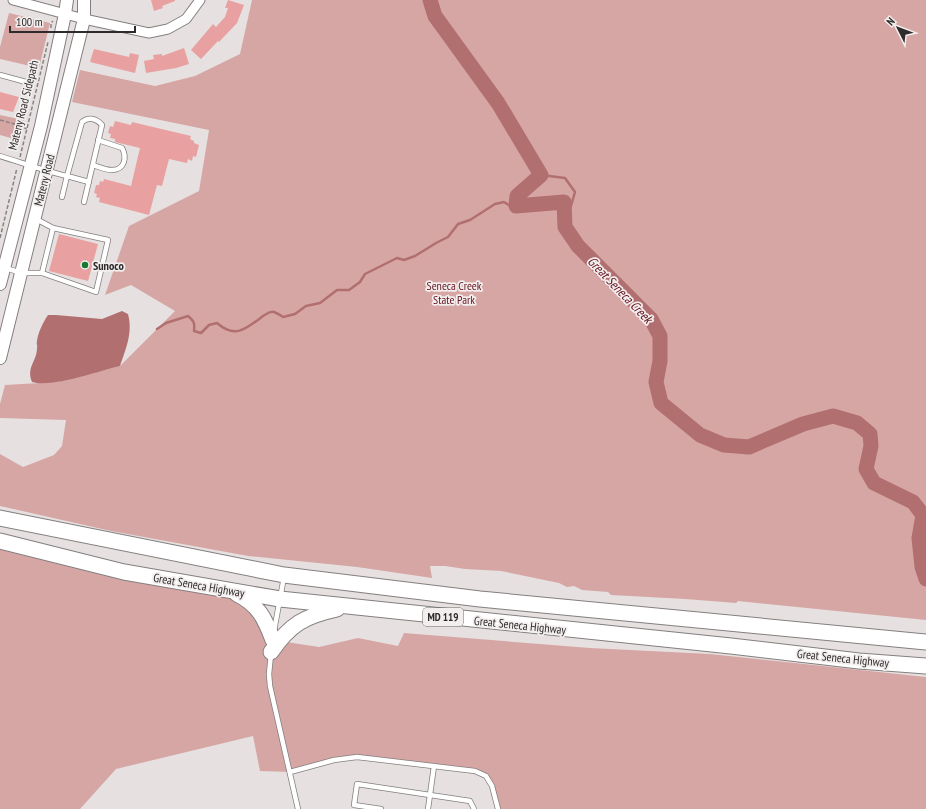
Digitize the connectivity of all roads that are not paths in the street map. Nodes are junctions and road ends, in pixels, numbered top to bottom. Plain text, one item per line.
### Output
1 (13, 0) edge
2 (67, 0) edge
3 (84, 0) edge
4 (200, 0) edge
5 (60, 12) junction
6 (84, 19) junction
7 (0, 75) edge
8 (26, 82) dead end
9 (98, 140) junction
10 (0, 156) edge
11 (25, 163) junction
12 (93, 165) junction
13 (46, 171) junction
14 (68, 176) junction
15 (89, 182) junction
16 (62, 197) dead end
17 (84, 202) dead end
18 (35, 218) junction
19 (53, 228) junction
20 (2, 267) edge
21 (21, 273) junction
22 (42, 273) junction
23 (0, 284) edge
24 (0, 358) edge
25 (0, 518) edge
26 (0, 541) edge
27 (284, 575) junction
28 (231, 591) junction
29 (280, 599) junction
30 (349, 607) junction
31 (926, 642) edge
32 (272, 646) junction
33 (926, 666) edge
34 (434, 766) junction
35 (290, 772) junction
36 (430, 795) junction
37 (298, 809) edge
38 (381, 809) edge
39 (428, 809) edge
40 (474, 809) edge
41 (498, 809) edge

1 - 5 street
2 - 5 street, Mateny Road
3 - 6 street, Mateny Road
4 - 6 street
5 - 6 street
5 - 11 street, Mateny Road
6 - 13 street, Mateny Road
7 - 8 lane
9 - 12 lane
9 - 12 lane
9 - 14 lane
10 - 11 lane
11 - 13 lane
11 - 20 street, Mateny Road
12 - 15 lane
13 - 14 lane
13 - 18 street, Mateny Road
14 - 15 lane
14 - 16 lane
15 - 17 lane
18 - 19 lane
18 - 21 street, Mateny Road
19 - 22 lane
19 - 22 lane
20 - 21 lane
20 - 23 street, Mateny Road
21 - 22 lane
21 - 24 street, Mateny Road
25 - 27 main road, Great Seneca Highway / MD 119
26 - 28 main road, Great Seneca Highway / MD 119
27 - 29 lane
27 - 31 main road, Great Seneca Highway / MD 119
28 - 29 main road, Great Seneca Highway / MD 119
28 - 32 main road
29 - 30 main road, Great Seneca Highway / MD 119
29 - 32 lane
30 - 32 main road
30 - 33 main road, Great Seneca Highway / MD 119
32 - 35 lane
34 - 35 lane
34 - 36 lane
34 - 41 lane
35 - 37 lane
36 - 38 lane
36 - 39 lane
36 - 40 lane

